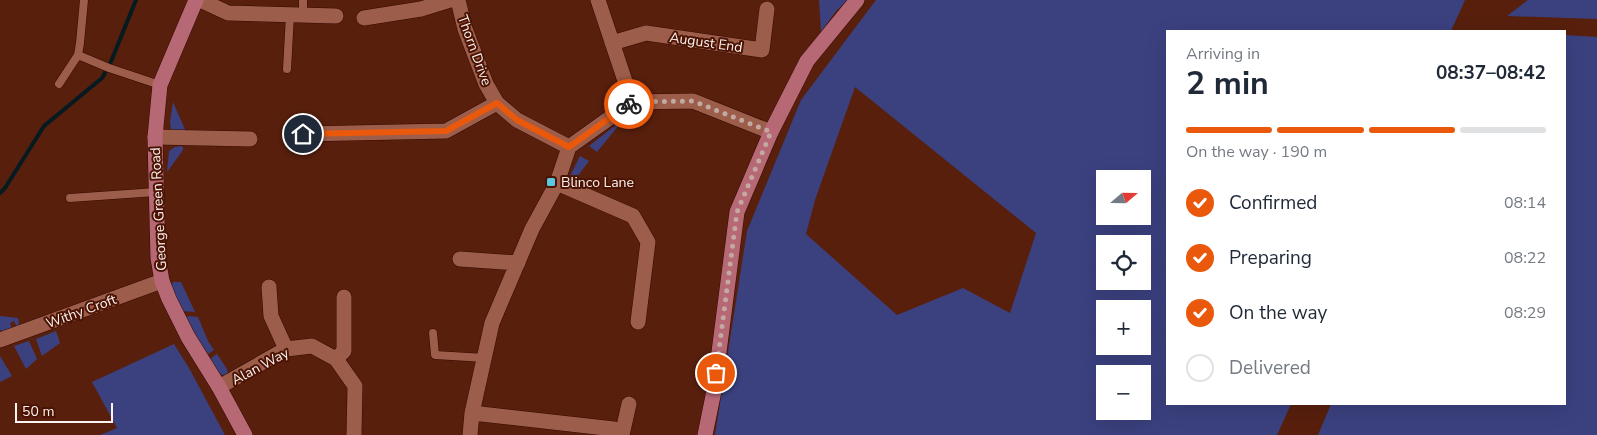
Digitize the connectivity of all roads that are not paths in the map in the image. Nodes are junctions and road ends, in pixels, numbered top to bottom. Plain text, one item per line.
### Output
1 (84, 0) edge
2 (198, 0) edge
3 (303, 0) edge
4 (450, 0) edge
5 (458, 0) edge
6 (598, 0) edge
7 (857, 0) edge
8 (767, 9) dead end
9 (296, 15) junction
10 (336, 16) dead end
11 (364, 18) dead end
12 (612, 43) junction
13 (78, 55) junction
14 (287, 70) dead end
15 (59, 84) dead end
16 (160, 85) junction
17 (632, 102) junction
18 (497, 103) junction
19 (771, 132) junction
20 (303, 134) dead end
21 (155, 136) junction
22 (250, 139) dead end
23 (569, 147) junction
24 (557, 183) junction
25 (156, 192) junction
26 (70, 198) dead end
27 (460, 259) dead end
28 (518, 263) junction
29 (162, 281) junction
30 (269, 286) dead end
31 (344, 297) dead end
32 (638, 322) dead end
33 (434, 333) dead end
34 (0, 340) edge
35 (286, 349) junction
36 (485, 358) junction
37 (336, 359) junction
38 (219, 387) junction
39 (629, 404) dead end
40 (472, 413) junction
41 (245, 435) edge
42 (354, 435) edge
43 (470, 435) edge
44 (618, 435) edge
45 (622, 435) edge
46 (705, 435) edge

1 - 13 lane
2 - 9 street
2 - 16 street, George Green Road
3 - 9 lane
4 - 11 street
5 - 18 street, Thorn Drive
6 - 12 street
7 - 19 street
8 - 12 street, August End
9 - 10 street
9 - 14 lane
12 - 17 street
13 - 15 lane
13 - 16 lane
16 - 21 street, George Green Road
17 - 19 street
17 - 23 street
18 - 20 street
18 - 23 street, Thorn Drive
19 - 46 street
21 - 22 street
21 - 25 street, George Green Road
23 - 24 street
24 - 28 street
24 - 32 street
25 - 26 lane
25 - 29 street, George Green Road
27 - 28 street
28 - 36 street
29 - 34 street, Withy Croft
29 - 38 street, George Green Road
30 - 35 street
31 - 37 street
33 - 36 lane
35 - 37 street, Alan Way
35 - 38 street, Alan Way
36 - 40 street
37 - 42 street, Alan Way
38 - 41 street, George Green Road
39 - 45 street
40 - 43 street
40 - 44 street

